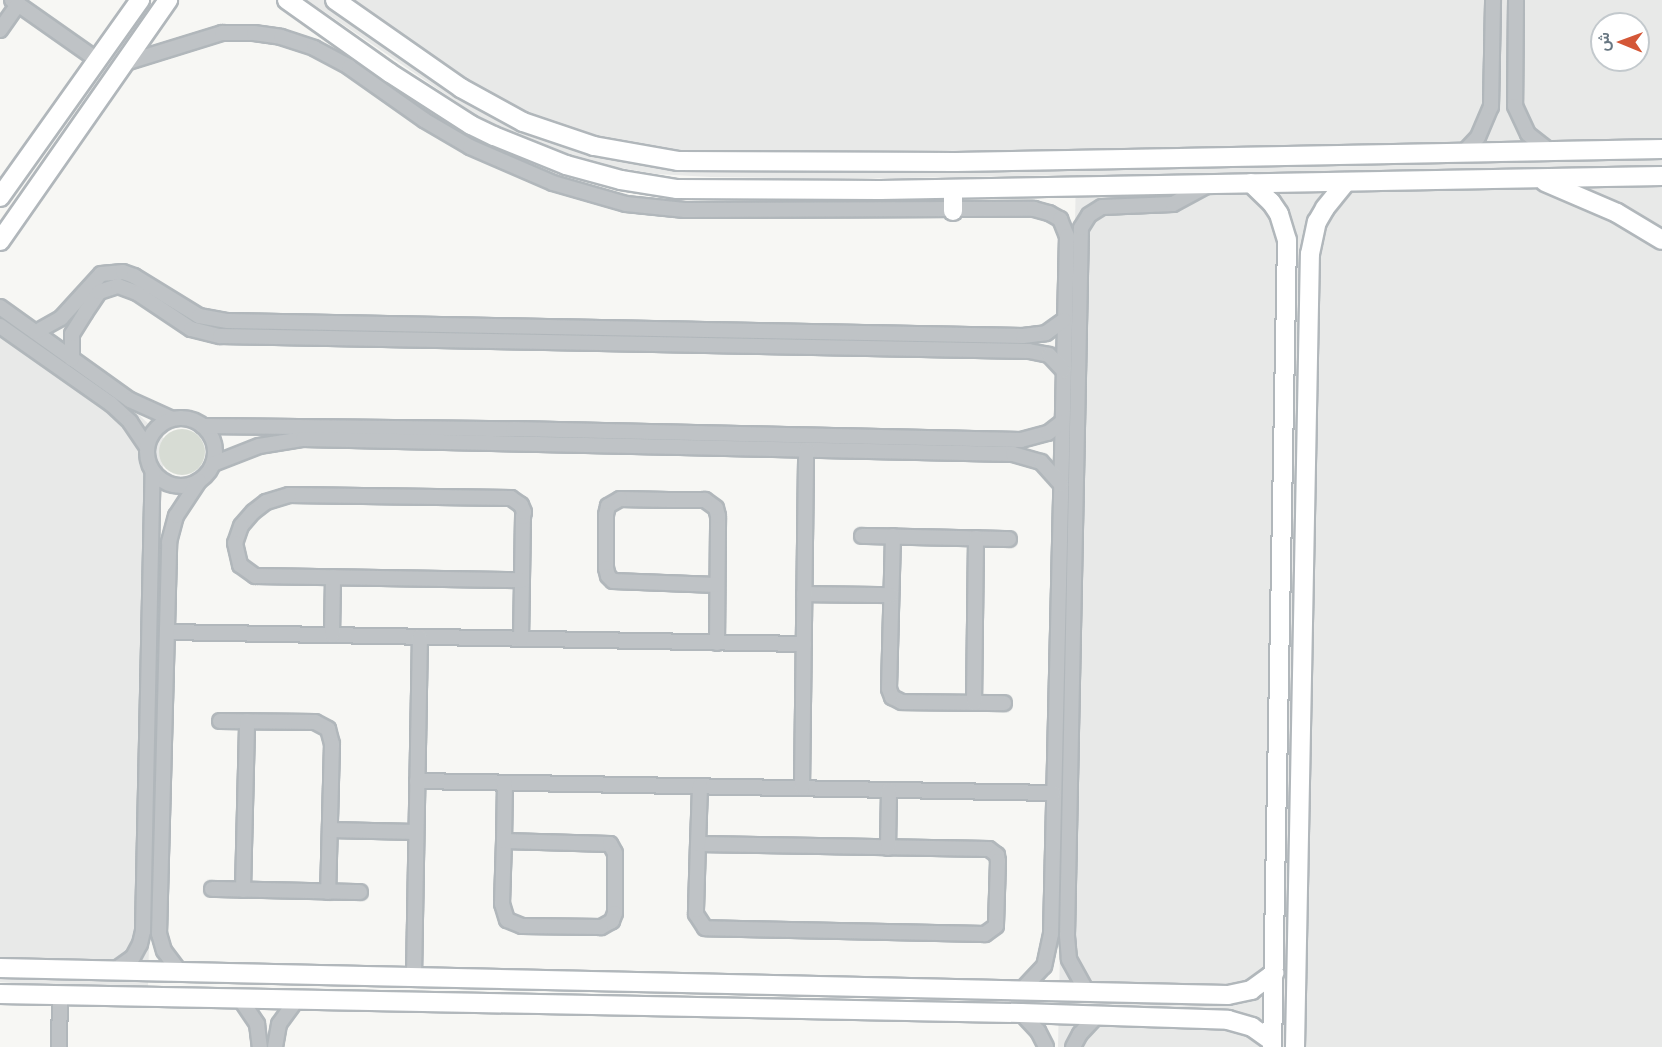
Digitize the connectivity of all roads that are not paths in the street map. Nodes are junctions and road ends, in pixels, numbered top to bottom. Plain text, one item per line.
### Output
1 (140, 0) edge
2 (286, 0) edge
3 (335, 0) edge
4 (1493, 0) edge
5 (1516, 0) edge
6 (15, 2) edge
7 (162, 2) edge
8 (0, 30) edge
9 (96, 59) junction
10 (125, 63) junction
11 (385, 80) junction
12 (1662, 149) edge
13 (1552, 152) junction
14 (1463, 153) junction
15 (1210, 158) junction
16 (880, 162) junction
17 (1662, 176) edge
18 (1535, 178) junction
19 (1346, 182) junction
20 (1251, 183) junction
21 (1210, 184) junction
22 (953, 189) junction
23 (880, 190) junction
24 (1, 193) edge
25 (953, 211) junction
26 (1074, 236) junction
27 (1662, 240) edge
28 (0, 241) edge
29 (0, 307) edge
30 (1064, 320) junction
31 (0, 326) edge
32 (677, 330) junction
33 (36, 332) junction
34 (676, 344) junction
35 (72, 359) junction
36 (1063, 370) junction
37 (172, 418) junction
38 (1062, 422) junction
39 (204, 426) junction
40 (513, 429) junction
41 (513, 444) junction
42 (876, 444) junction
43 (147, 447) junction
44 (806, 450) junction
45 (213, 464) junction
46 (153, 471) junction
47 (199, 481) junction
48 (1061, 484) junction
49 (862, 536) dead end
50 (893, 536) junction
51 (976, 538) junction
52 (1009, 539) dead end
53 (333, 577) junction
54 (522, 580) junction
55 (717, 585) junction
56 (151, 593) junction
57 (168, 593) junction
58 (804, 594) junction
59 (891, 595) junction
60 (1058, 614) junction
61 (1073, 614) junction
62 (167, 632) junction
63 (332, 636) junction
64 (420, 637) junction
65 (521, 639) junction
66 (717, 643) junction
67 (804, 644) junction
68 (974, 703) junction
69 (1004, 703) dead end
70 (220, 721) dead end
71 (247, 721) junction
72 (1300, 767) junction
73 (1277, 768) junction
74 (417, 781) junction
75 (505, 783) junction
76 (700, 786) junction
77 (802, 788) junction
78 (889, 790) junction
79 (1054, 792) junction
80 (330, 830) junction
81 (416, 832) junction
82 (504, 841) junction
83 (145, 843) junction
84 (161, 844) junction
85 (698, 844) junction
86 (888, 848) junction
87 (1053, 859) junction
88 (1068, 859) junction
89 (212, 889) dead end
90 (243, 890) junction
91 (328, 892) junction
92 (360, 892) dead end
93 (0, 968) edge
94 (114, 971) junction
95 (180, 972) junction
96 (1274, 973) junction
97 (376, 977) junction
98 (414, 978) junction
99 (850, 987) junction
100 (1022, 990) junction
101 (1088, 992) junction
102 (0, 994) edge
103 (60, 997) junction
104 (241, 1000) junction
105 (296, 1001) junction
106 (378, 1002) junction
107 (849, 1011) junction
108 (1021, 1013) junction
109 (1097, 1016) junction
110 (1272, 1044) edge
111 (59, 1047) edge
112 (260, 1047) edge
113 (275, 1047) edge
114 (1046, 1047) edge
115 (1073, 1047) edge
116 (1295, 1047) edge

1 - 9 street
2 - 11 street
3 - 16 street
4 - 14 street
5 - 13 street
6 - 8 street
6 - 9 street
7 - 10 street
9 - 24 street
10 - 11 street
10 - 28 street
11 - 23 street
11 - 25 street
12 - 13 street
13 - 14 street
14 - 15 street
15 - 16 street
15 - 21 street
16 - 23 street
17 - 18 street
18 - 19 street
18 - 27 street
19 - 20 street
19 - 72 street
20 - 21 street
20 - 73 street
21 - 22 street
21 - 26 street
22 - 23 street
22 - 25 street
25 - 26 street
26 - 30 street
26 - 61 street
29 - 33 street
30 - 32 street
30 - 36 street
31 - 43 street
32 - 33 street
32 - 34 street
33 - 35 street
34 - 35 street
34 - 36 street
35 - 37 street
36 - 38 street
37 - 39 street
37 - 43 street
38 - 42 street
38 - 48 street
39 - 40 street
39 - 45 street
40 - 41 street
40 - 42 street
41 - 44 street
41 - 45 street
42 - 44 street
42 - 48 street
43 - 46 street
44 - 58 street
45 - 47 street
46 - 47 street
46 - 56 street
47 - 57 street
48 - 60 street
49 - 50 street
50 - 51 street
50 - 59 street
51 - 52 street
51 - 68 street
53 - 54 street
53 - 54 street
53 - 63 street
54 - 65 street
55 - 55 street
55 - 66 street
56 - 57 street
56 - 83 street
57 - 62 street
58 - 59 street
58 - 67 street
59 - 68 street
60 - 61 street
60 - 79 street
61 - 88 street
62 - 63 street
62 - 84 street
63 - 64 street
64 - 65 street
64 - 74 street
65 - 66 street
66 - 67 street
67 - 77 street
68 - 69 street
70 - 71 street
71 - 80 street
71 - 90 street
72 - 73 street
72 - 116 street
73 - 96 street
74 - 75 street
74 - 81 street
75 - 76 street
75 - 82 street
76 - 77 street
76 - 85 street
77 - 78 street
78 - 79 street
78 - 86 street
79 - 87 street
80 - 81 street
80 - 91 street
81 - 98 street
82 - 82 street
83 - 84 street
83 - 94 street
84 - 95 street
85 - 86 street
85 - 86 street
87 - 88 street
87 - 100 street
88 - 101 street
89 - 90 street
90 - 91 street
91 - 92 street
93 - 94 street
94 - 95 street
95 - 97 street
96 - 101 street
96 - 110 street
97 - 98 street
97 - 106 street
98 - 99 street
99 - 100 street
99 - 107 street
100 - 101 street
102 - 103 street
103 - 104 street
103 - 111 street
104 - 105 street
104 - 112 street
105 - 106 street
105 - 113 street
106 - 107 street
107 - 108 street
108 - 109 street
108 - 114 street
109 - 110 street
109 - 115 street

